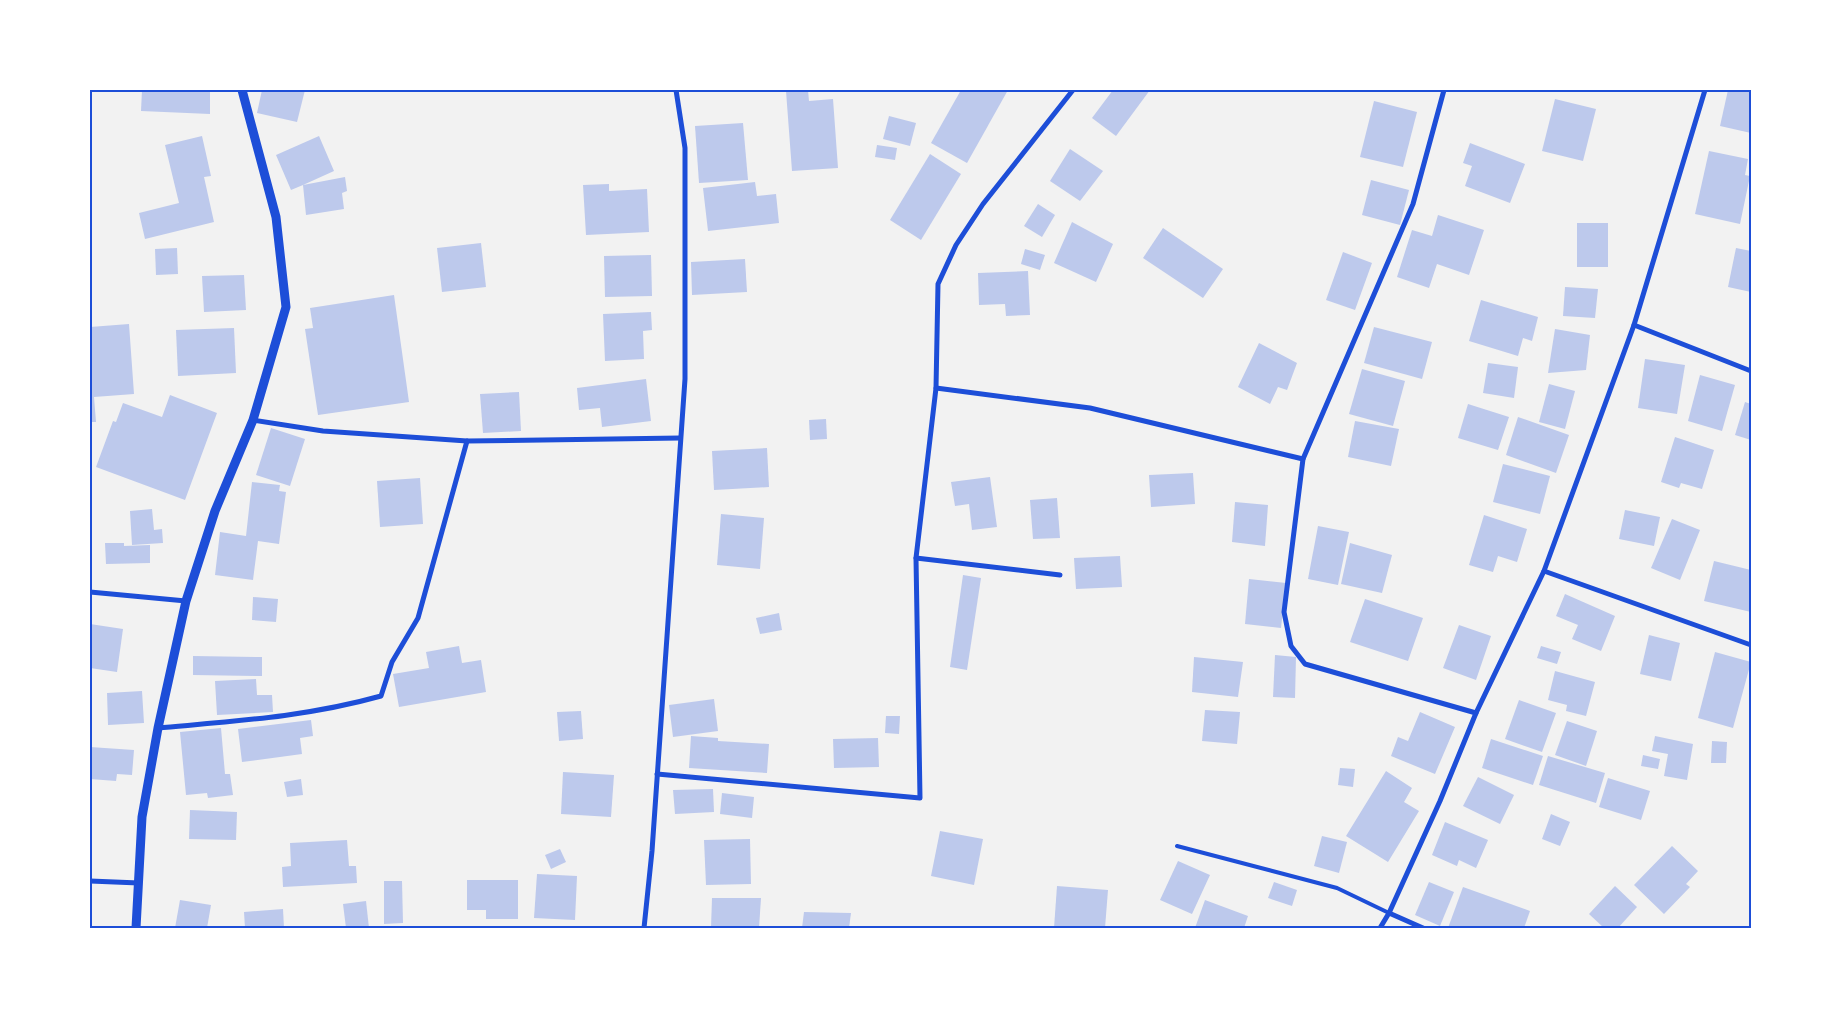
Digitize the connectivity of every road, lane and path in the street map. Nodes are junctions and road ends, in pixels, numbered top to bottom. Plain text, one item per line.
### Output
1 (242, 90) edge
2 (676, 90) edge
3 (1073, 90) edge
4 (1444, 90) edge
5 (1705, 90) edge
6 (1634, 325) junction
7 (1751, 371) edge
8 (936, 388) junction
9 (253, 420) junction
10 (680, 438) junction
11 (467, 441) junction
12 (1304, 459) junction
13 (916, 558) junction
14 (1544, 571) junction
15 (1060, 575) dead end
16 (90, 592) edge
17 (186, 601) junction
18 (1751, 645) edge
19 (1476, 713) junction
20 (158, 728) junction
21 (658, 774) junction
22 (1177, 846) dead end
23 (90, 881) edge
24 (138, 883) junction
25 (1389, 913) junction
26 (136, 928) edge
27 (644, 928) edge
28 (1380, 928) edge
29 (1423, 928) edge

1 - 9 street
2 - 10 street
3 - 8 street
4 - 12 street
5 - 6 street
6 - 7 street
6 - 14 street
8 - 12 street
8 - 13 street
9 - 11 street
9 - 17 street
10 - 11 street
10 - 21 street
11 - 20 street
12 - 19 street
13 - 15 street
13 - 21 street
14 - 18 street
14 - 19 street
16 - 17 street
17 - 20 street
19 - 25 street
20 - 24 street
21 - 27 street
22 - 25 lane
23 - 24 street
24 - 26 street
25 - 28 street
25 - 29 street

